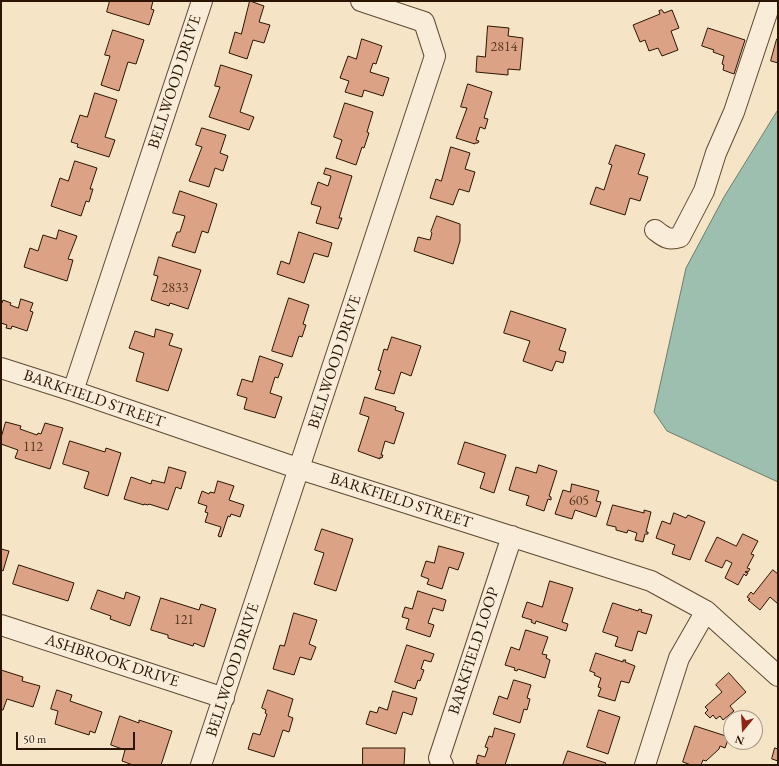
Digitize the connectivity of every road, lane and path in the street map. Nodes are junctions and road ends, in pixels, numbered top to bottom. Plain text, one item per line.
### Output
1 (202, 1) edge
2 (361, 1) edge
3 (771, 1) edge
4 (655, 230) dead end
5 (1, 368) edge
6 (73, 391) junction
7 (300, 469) junction
8 (512, 536) junction
9 (706, 611) junction
10 (1, 625) edge
11 (778, 676) edge
12 (224, 698) junction
13 (201, 765) edge
14 (443, 765) edge
15 (645, 765) edge

1 - 6 street, BELLWOOD DRIVE
2 - 7 street, BELLWOOD DRIVE
3 - 4 street
5 - 6 street, BARKFIELD STREET
6 - 7 street, BARKFIELD STREET
7 - 8 street, BARKFIELD STREET
7 - 12 street, BELLWOOD DRIVE
8 - 9 street, BARKFIELD STREET
8 - 14 street, BARKFIELD LOOP
9 - 11 street, BARKFIELD STREET
9 - 15 street
10 - 12 street, ASHBROOK DRIVE
12 - 13 street, BELLWOOD DRIVE

